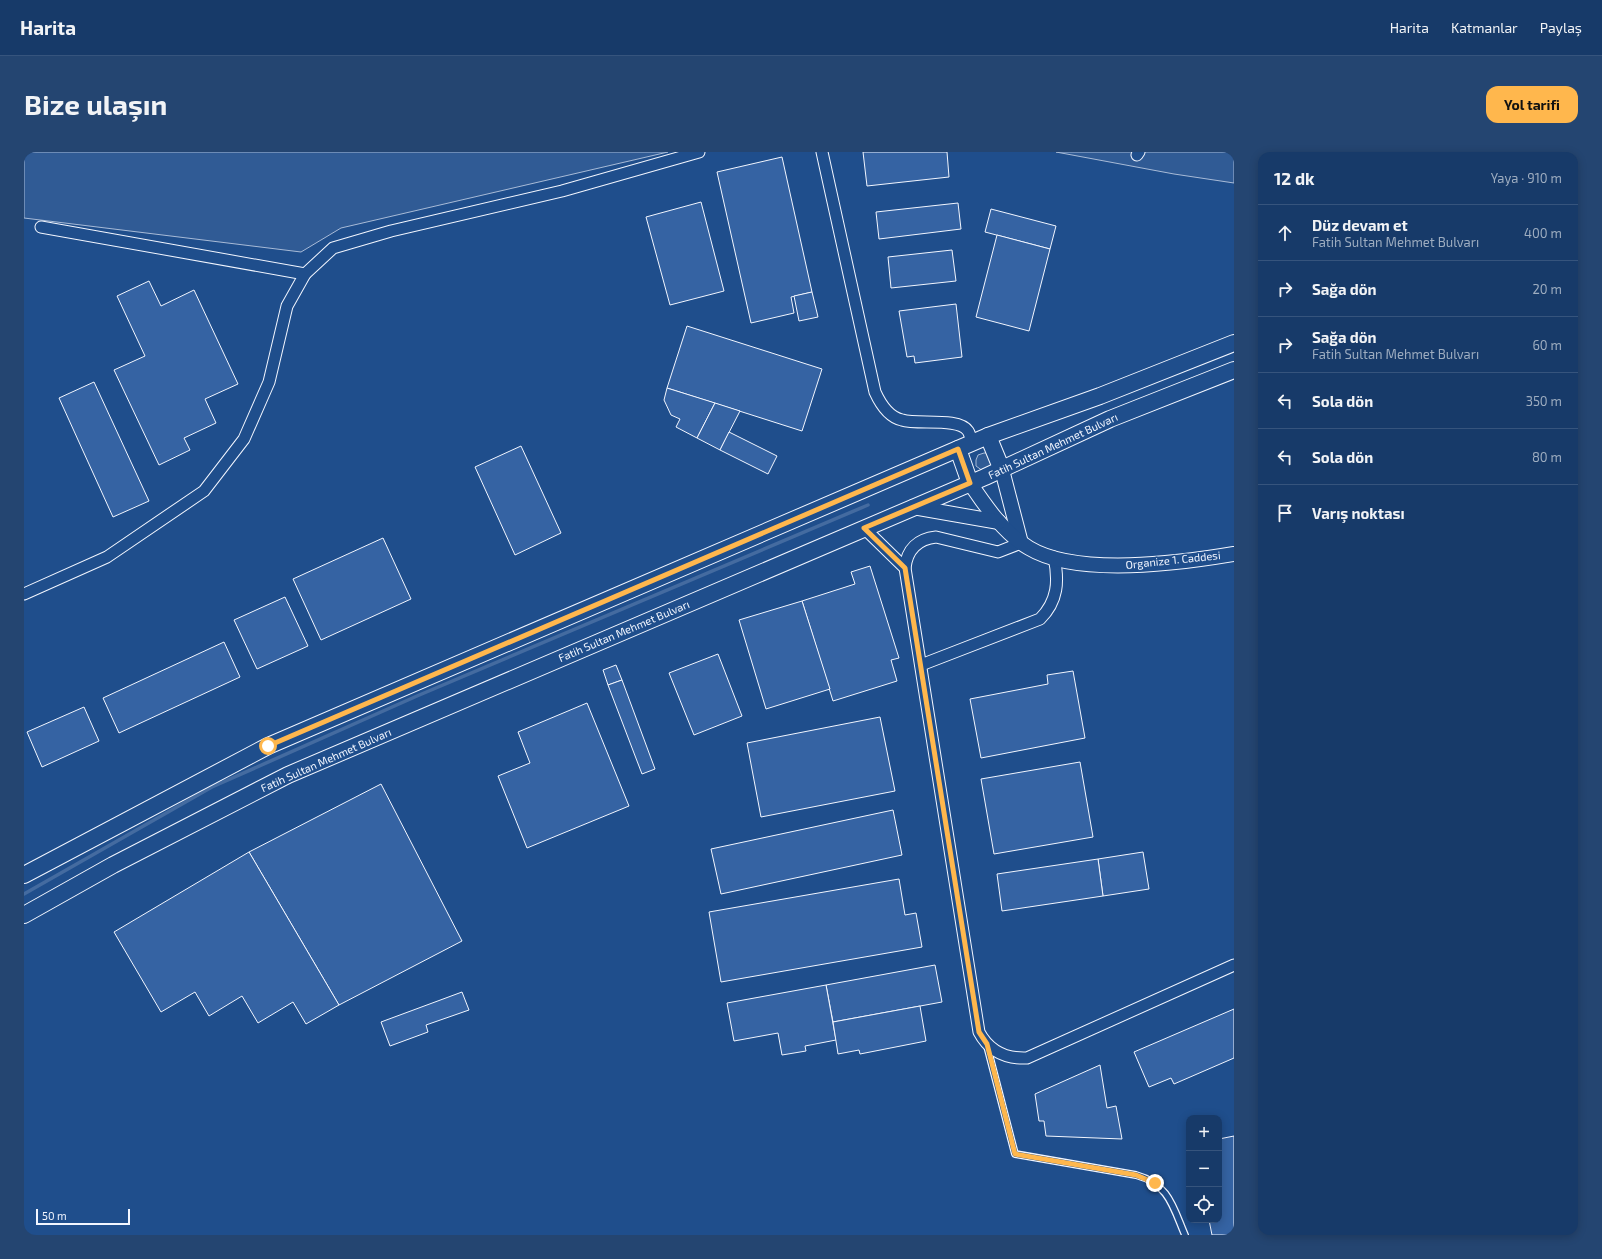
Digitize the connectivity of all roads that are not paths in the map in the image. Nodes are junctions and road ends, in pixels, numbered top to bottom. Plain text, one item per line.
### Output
1 (699, 152) edge
2 (822, 152) edge
3 (41, 227) dead end
4 (305, 274) junction
5 (1234, 344) edge
6 (1234, 370) edge
7 (988, 436) junction
8 (965, 446) junction
9 (1002, 470) junction
10 (970, 483) junction
11 (913, 507) junction
12 (999, 522) junction
13 (864, 528) junction
14 (1021, 543) junction
15 (1234, 554) edge
16 (1054, 558) junction
17 (905, 568) junction
18 (24, 594) edge
19 (921, 665) junction
20 (24, 875) edge
21 (24, 915) edge
22 (1234, 965) edge
23 (987, 1044) junction
24 (1185, 1235) edge

1 - 4 street
2 - 8 street
3 - 4 street
4 - 18 street
5 - 7 main road
6 - 9 main road, Fatih Sultan Mehmet Bulvarı
7 - 8 main road
7 - 9 main road
8 - 10 main road
8 - 20 main road
9 - 10 main road, Fatih Sultan Mehmet Bulvarı
9 - 14 street
10 - 11 main road, Fatih Sultan Mehmet Bulvarı
10 - 12 street, Organize 1. Caddesi
11 - 12 street
11 - 13 main road, Fatih Sultan Mehmet Bulvarı
12 - 14 street, Organize 1. Caddesi
13 - 17 street
13 - 21 main road, Fatih Sultan Mehmet Bulvarı
14 - 16 street, Organize 1. Caddesi
14 - 17 street
15 - 16 street, Organize 1. Caddesi
16 - 19 street
17 - 19 street
19 - 23 street
22 - 23 street
23 - 24 lane

